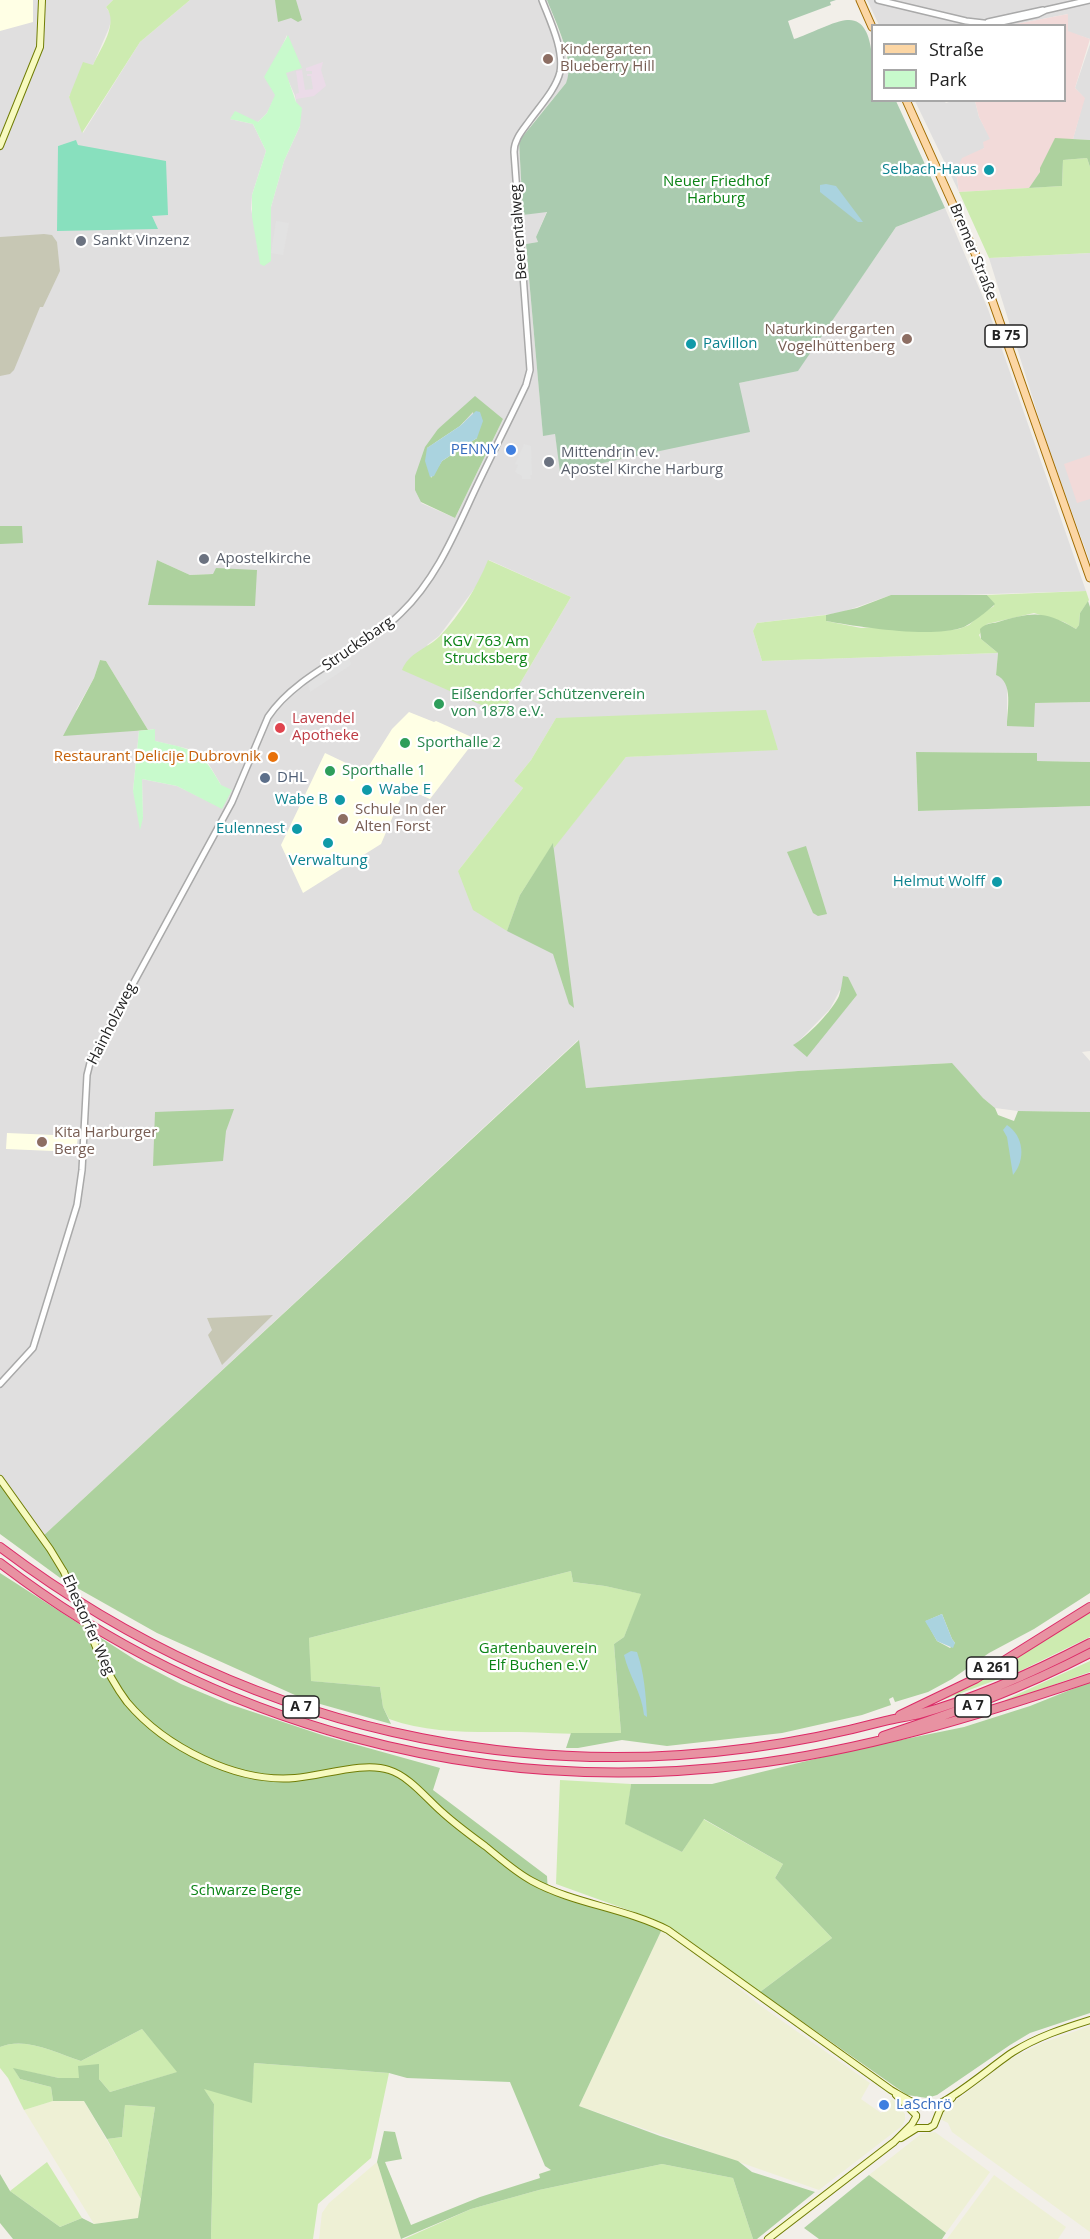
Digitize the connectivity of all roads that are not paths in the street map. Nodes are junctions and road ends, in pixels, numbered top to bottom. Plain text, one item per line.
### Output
1 (42, 0) edge
2 (542, 0) edge
3 (860, 0) edge
4 (878, 0) edge
5 (1090, 0) edge
6 (872, 24) edge
7 (907, 102) edge
8 (0, 146) edge
9 (484, 471) joint
10 (1090, 578) edge
11 (271, 712) joint
12 (0, 1384) edge
13 (0, 1479) edge
14 (0, 1547) edge
15 (0, 1563) edge
16 (1090, 1607) edge
17 (1090, 1643) edge
18 (1090, 1653) edge
19 (1090, 1678) edge
20 (890, 1720) junction
21 (851, 1746) junction
22 (1090, 2020) edge
23 (891, 2090) junction
24 (954, 2095) junction
25 (923, 2106) junction
26 (932, 2106) junction
27 (938, 2115) junction
28 (916, 2116) junction
29 (923, 2127) junction
30 (894, 2142) junction
31 (768, 2239) edge

1 - 8 main road
2 - 9 street, Beerentalweg
3 - 6 main road
4 - 5 street
7 - 10 main road, Bremer Straße / B 75
9 - 11 street, Strucksbarg
11 - 12 street, Hainholzweg
13 - 23 main road, Ehestorfer Weg, bridge
14 - 20 highway, A 7
15 - 21 highway, A 7
16 - 20 highway, A 261
17 - 20 highway, A 7
18 - 21 highway, A 7
19 - 21 highway, A 261
22 - 24 main road
23 - 25 main road
23 - 28 main road
24 - 26 main road
24 - 27 main road
25 - 26 main road
25 - 28 main road
26 - 27 main road
27 - 29 main road
28 - 29 main road
28 - 30 main road
29 - 30 main road
30 - 31 main road

